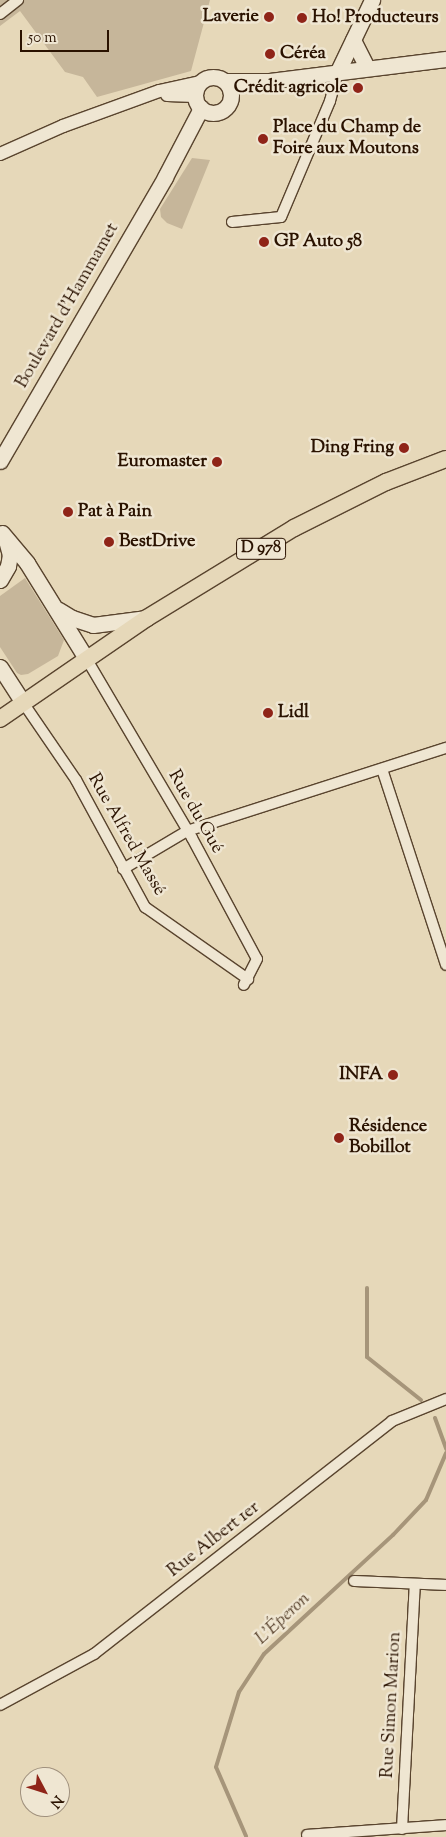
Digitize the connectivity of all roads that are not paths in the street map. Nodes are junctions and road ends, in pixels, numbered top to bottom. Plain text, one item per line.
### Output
1 (18, 0) edge
2 (372, 0) edge
3 (0, 14) edge
4 (353, 40) junction
5 (446, 59) edge
6 (367, 68) junction
7 (338, 72) junction
8 (224, 81) junction
9 (269, 81) junction
10 (201, 82) junction
11 (142, 98) junction
12 (231, 99) junction
13 (202, 106) junction
14 (0, 154) edge
15 (232, 222) dead end
16 (446, 459) edge
17 (2, 460) edge
18 (1, 532) edge
19 (0, 580) edge
20 (55, 608) junction
21 (147, 618) junction
22 (86, 658) junction
23 (0, 667) edge
24 (22, 701) junction
25 (0, 719) edge
26 (446, 748) edge
27 (382, 769) junction
28 (187, 831) junction
29 (123, 868) junction
30 (446, 965) edge
31 (246, 982) joint
32 (446, 1399) edge
33 (354, 1581) dead end
34 (415, 1584) junction
35 (446, 1585) edge
36 (0, 1704) edge
37 (446, 1825) edge
38 (402, 1829) junction
39 (307, 1835) dead end

1 - 3 street
2 - 4 main road
4 - 6 main road
4 - 7 main road
5 - 6 main road
6 - 7 main road
7 - 9 main road
7 - 15 street
8 - 9 main road
8 - 10 main road
8 - 12 main road
9 - 12 main road
10 - 11 street
10 - 13 main road
11 - 13 street
11 - 14 street
12 - 13 main road
13 - 17 main road, Boulevard d'Hammamet
16 - 21 main road, D 978
18 - 19 main road
18 - 20 main road
20 - 21 main road
20 - 22 main road
21 - 22 main road, D 978
22 - 24 main road, D 978
22 - 28 street, Rue du Gué
23 - 24 main road
24 - 25 main road, D 978
24 - 29 street, Rue Alfred Massé
26 - 27 street
27 - 28 street
27 - 30 street
28 - 29 street
28 - 31 street, Rue du Gué
29 - 31 street, Rue Alfred Massé
32 - 36 street, Rue Albert 1er
33 - 34 street
34 - 35 street
34 - 38 street, Rue Simon Marion
37 - 38 street
38 - 39 street

